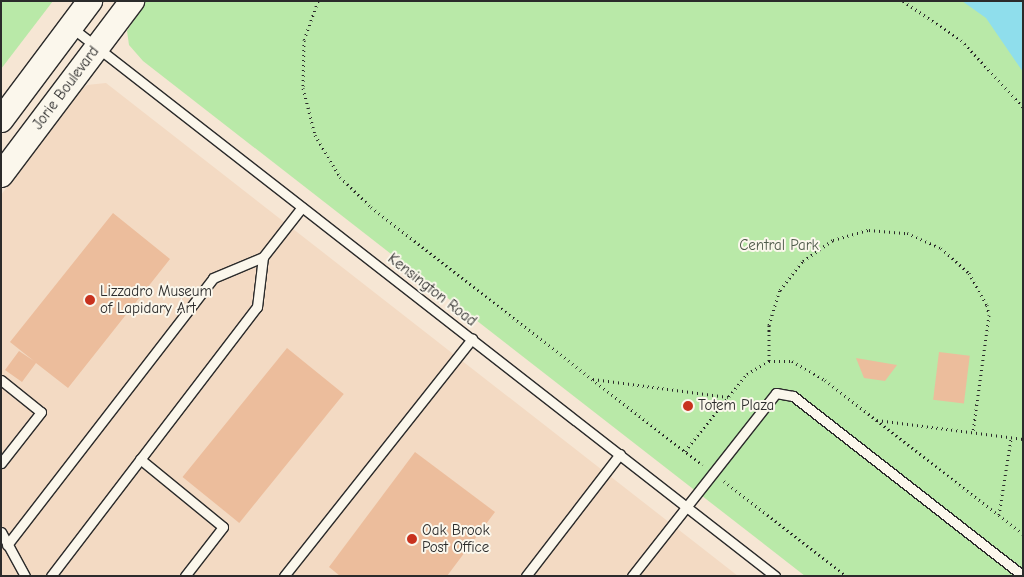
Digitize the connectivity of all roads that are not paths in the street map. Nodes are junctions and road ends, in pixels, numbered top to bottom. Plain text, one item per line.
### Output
1 (90, 1) edge
2 (132, 1) edge
3 (71, 27) junction
4 (97, 47) junction
5 (1, 120) edge
6 (1, 175) edge
7 (302, 207) junction
8 (263, 257) junction
9 (472, 339) junction
10 (1, 380) edge
11 (620, 454) junction
12 (140, 459) junction
13 (1, 463) edge
14 (687, 506) junction
15 (1, 532) edge
16 (7, 545) junction
17 (25, 576) edge
18 (51, 576) edge
19 (185, 576) edge
20 (284, 576) edge
21 (526, 576) edge
22 (632, 576) edge
23 (775, 576) edge
24 (1023, 576) edge

1 - 3 main road
2 - 4 main road, Jorie Boulevard
3 - 4 lane, Kensington Road
3 - 5 main road
4 - 6 main road, Jorie Boulevard
4 - 7 lane, Kensington Road
7 - 8 lane
7 - 9 lane, Kensington Road
8 - 12 lane
8 - 16 lane
9 - 11 lane, Kensington Road
9 - 20 lane
10 - 13 lane
11 - 14 lane, Kensington Road
11 - 21 lane
12 - 18 lane
12 - 19 lane
14 - 22 lane
14 - 23 lane, Kensington Road
14 - 24 lane
15 - 16 lane
16 - 17 lane

